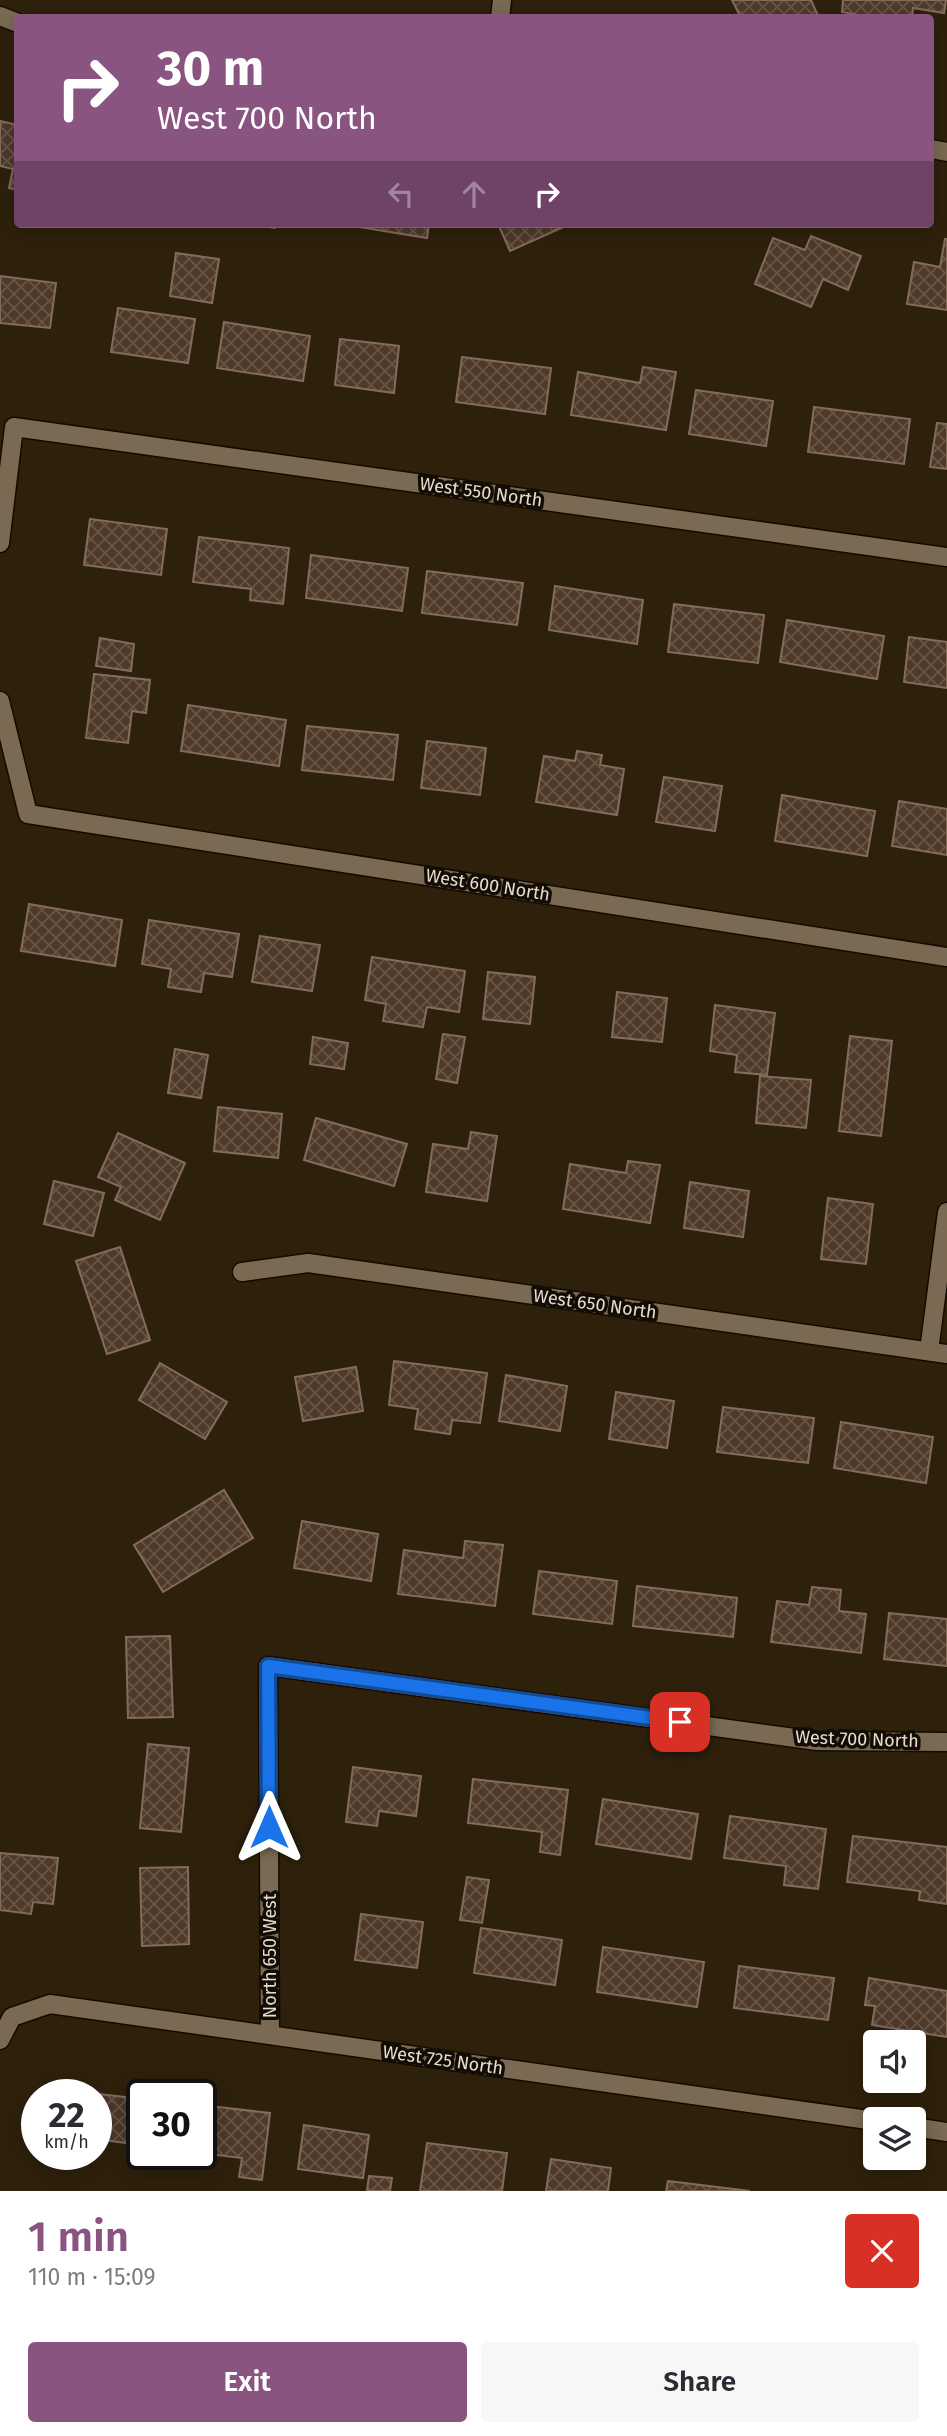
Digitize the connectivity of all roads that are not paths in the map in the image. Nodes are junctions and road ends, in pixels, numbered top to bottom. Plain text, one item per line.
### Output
1 (0, 543) edge
2 (947, 557) edge
3 (0, 701) edge
4 (947, 957) edge
5 (947, 1212) edge
6 (243, 1272) dead end
7 (929, 1351) junction
8 (947, 1354) edge
9 (268, 1666) joint
10 (947, 1742) edge
11 (270, 2035) junction
12 (0, 2040) edge
13 (863, 2119) edge
14 (926, 2129) edge
15 (947, 2132) edge

1 - 2 street, West 550 North
3 - 4 street, West 600 North
5 - 7 street
6 - 7 street, West 650 North
7 - 8 street, West 650 North
9 - 10 street, West 700 North
9 - 11 street, North 650 West
11 - 12 street, West 725 North
11 - 13 street, West 725 North
14 - 15 street

